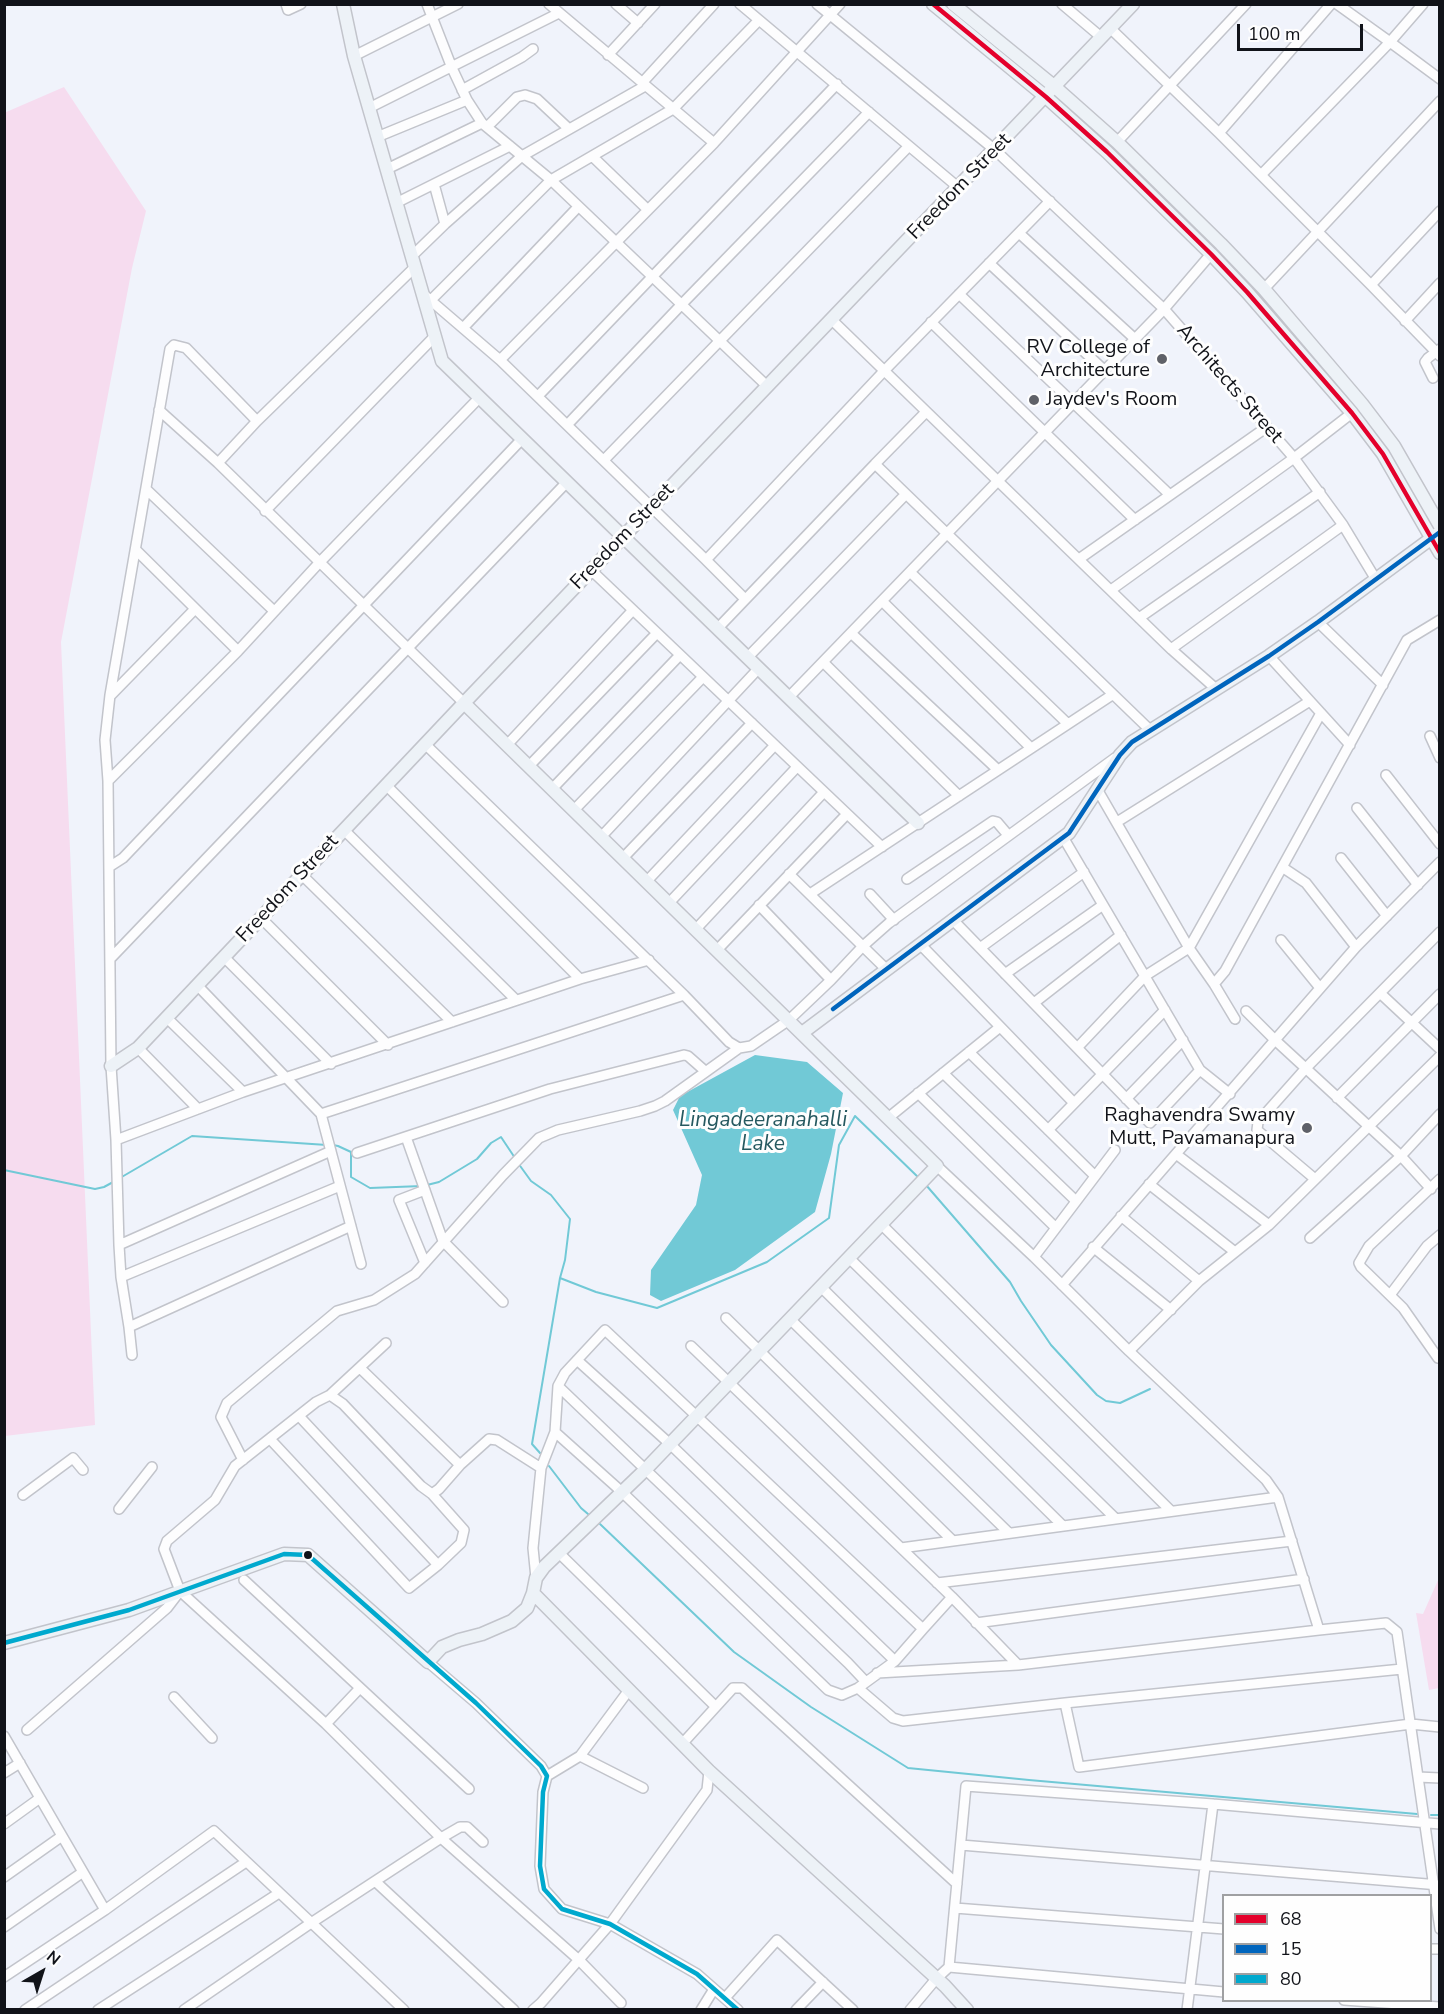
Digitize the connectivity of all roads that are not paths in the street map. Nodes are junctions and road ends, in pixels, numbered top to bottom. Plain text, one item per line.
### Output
1 (286, 4) edge
2 (301, 4) edge
3 (343, 4) edge
4 (427, 4) edge
5 (458, 4) edge
6 (549, 4) edge
7 (616, 4) edge
8 (655, 4) edge
9 (714, 4) edge
10 (740, 4) edge
11 (817, 4) edge
12 (840, 4) edge
13 (933, 4) edge
14 (953, 4) edge
15 (1062, 4) edge
16 (1133, 4) edge
17 (1246, 4) edge
18 (1331, 4) edge
19 (1337, 4) edge
20 (1423, 4) edge
21 (559, 13) junction
22 (830, 15) junction
23 (432, 17) junction
24 (759, 20) junction
25 (638, 22) junction
26 (1105, 33) junction
27 (1390, 42) junction
28 (533, 49) dead end
29 (798, 51) junction
30 (608, 55) junction
31 (354, 56) junction
32 (452, 68) junction
33 (1440, 79) edge
34 (837, 84) junction
35 (643, 85) junction
36 (1170, 85) junction
37 (1055, 87) junction
38 (462, 90) junction
39 (1046, 97) junction
40 (467, 100) junction
41 (1440, 101) edge
42 (369, 108) junction
43 (673, 109) junction
44 (869, 112) junction
45 (484, 125) junction
46 (569, 129) junction
47 (1220, 133) junction
48 (377, 137) junction
49 (1117, 142) junction
50 (714, 143) junction
51 (510, 146) junction
52 (909, 146) junction
53 (995, 150) junction
54 (522, 156) junction
55 (592, 156) junction
56 (387, 169) junction
57 (1261, 175) junction
58 (550, 180) junction
59 (434, 184) junction
60 (958, 188) junction
61 (1050, 201) junction
62 (396, 203) junction
63 (578, 207) junction
64 (648, 210) junction
65 (1440, 210) edge
66 (445, 224) junction
67 (1019, 232) junction
68 (1317, 232) junction
69 (616, 243) junction
70 (1212, 254) junction
71 (413, 261) junction
72 (989, 263) junction
73 (653, 277) junction
74 (1440, 283) edge
75 (1371, 285) junction
76 (1263, 289) junction
77 (959, 294) junction
78 (427, 296) junction
79 (681, 305) junction
80 (1164, 309) junction
81 (831, 321) junction
82 (1406, 321) junction
83 (931, 322) junction
84 (463, 328) junction
85 (435, 336) junction
86 (1135, 339) junction
87 (720, 341) junction
88 (1438, 353) edge
89 (501, 360) junction
90 (884, 371) junction
91 (1105, 371) junction
92 (1433, 378) dead end
93 (766, 386) junction
94 (538, 396) junction
95 (480, 398) junction
96 (1075, 402) junction
97 (159, 410) junction
98 (926, 412) junction
99 (1352, 413) junction
100 (257, 421) junction
101 (568, 424) junction
102 (1267, 427) junction
103 (1045, 433) junction
104 (522, 439) junction
105 (1294, 458) junction
106 (604, 460) junction
107 (218, 463) junction
108 (875, 464) junction
109 (998, 481) junction
110 (567, 482) junction
111 (146, 489) junction
112 (1320, 492) junction
113 (906, 494) junction
114 (1170, 495) junction
115 (651, 507) junction
116 (265, 511) junction
117 (1438, 517) edge
118 (1135, 520) junction
119 (1343, 525) junction
120 (1424, 525) junction
121 (947, 534) junction
122 (1435, 536) edge
123 (623, 537) junction
124 (136, 550) junction
125 (1440, 553) edge
126 (1079, 559) junction
127 (706, 560) junction
128 (319, 563) junction
129 (591, 570) junction
130 (910, 572) junction
131 (1375, 578) junction
132 (1111, 590) junction
133 (746, 598) junction
134 (882, 601) junction
135 (363, 606) junction
136 (195, 609) junction
137 (633, 610) junction
138 (274, 611) junction
139 (1139, 618) junction
140 (1440, 620) edge
141 (1318, 622) junction
142 (718, 628) junction
143 (657, 633) junction
144 (851, 633) junction
145 (406, 648) junction
146 (1171, 649) junction
147 (238, 651) junction
148 (680, 655) junction
149 (1269, 656) junction
150 (748, 657) junction
151 (823, 662) junction
152 (759, 668) junction
153 (703, 677) junction
154 (1383, 685) junction
155 (1215, 688) junction
156 (1112, 694) junction
157 (110, 695) junction
158 (789, 697) junction
159 (1310, 701) junction
160 (729, 702) junction
161 (464, 703) junction
162 (1321, 712) junction
163 (752, 723) junction
164 (1068, 724) junction
165 (1149, 729) junction
166 (1430, 736) dead end
167 (425, 744) junction
168 (507, 745) junction
169 (775, 745) junction
170 (1350, 745) junction
171 (1031, 748) junction
172 (1120, 755) junction
173 (1440, 758) edge
174 (529, 766) junction
175 (797, 767) junction
176 (998, 770) junction
177 (1386, 775) dead end
178 (108, 781) junction
179 (386, 785) junction
180 (552, 789) junction
181 (1097, 789) junction
182 (824, 792) junction
183 (959, 796) junction
184 (1357, 808) dead end
185 (574, 810) junction
186 (847, 814) junction
187 (1117, 822) junction
188 (918, 823) junction
189 (344, 830) junction
190 (1008, 835) junction
191 (601, 837) junction
192 (1063, 837) junction
193 (1440, 844) edge
194 (882, 847) junction
195 (623, 858) junction
196 (1341, 858) dead end
197 (1440, 862) edge
198 (109, 867) junction
199 (1282, 867) junction
200 (1084, 872) junction
201 (789, 874) junction
202 (302, 875) junction
203 (908, 879) dead end
204 (647, 881) junction
205 (1418, 885) junction
206 (810, 894) junction
207 (870, 894) dead end
208 (669, 903) junction
209 (759, 905) junction
210 (1103, 905) junction
211 (1387, 915) junction
212 (261, 918) junction
213 (952, 919) junction
214 (894, 920) junction
215 (696, 929) junction
216 (1440, 932) edge
217 (1121, 935) junction
218 (1281, 940) dead end
219 (920, 944) junction
220 (863, 946) junction
221 (1356, 947) junction
222 (980, 948) junction
223 (1189, 948) junction
224 (717, 950) junction
225 (224, 957) junction
226 (110, 959) junction
227 (649, 960) junction
228 (886, 969) junction
229 (1005, 974) junction
230 (1145, 976) junction
231 (580, 979) junction
232 (831, 980) junction
233 (1214, 984) junction
234 (197, 985) junction
235 (1320, 988) junction
236 (1380, 993) junction
237 (1440, 994) edge
238 (684, 995) junction
239 (516, 1000) junction
240 (1034, 1003) junction
241 (1165, 1010) junction
242 (1246, 1011) dead end
243 (167, 1018) junction
244 (1235, 1019) dead end
245 (789, 1020) junction
246 (452, 1022) junction
247 (1411, 1023) junction
248 (1000, 1027) junction
249 (802, 1032) junction
250 (1183, 1040) junction
251 (1275, 1040) junction
252 (388, 1044) junction
253 (138, 1048) junction
254 (739, 1048) junction
255 (1077, 1048) junction
256 (1440, 1049) edge
257 (969, 1052) junction
258 (1440, 1056) edge
259 (331, 1064) junction
260 (111, 1066) junction
261 (1306, 1068) junction
262 (1200, 1070) junction
263 (705, 1071) junction
264 (943, 1073) junction
265 (1103, 1075) junction
266 (287, 1079) junction
267 (243, 1092) junction
268 (918, 1093) junction
269 (1230, 1094) junction
270 (1337, 1098) junction
271 (1126, 1099) junction
272 (1074, 1103) junction
273 (198, 1109) junction
274 (321, 1114) junction
275 (1440, 1114) edge
276 (888, 1118) junction
277 (1368, 1127) junction
278 (1048, 1130) junction
279 (406, 1137) junction
280 (116, 1140) junction
281 (1115, 1150) dead end
282 (331, 1151) junction
283 (357, 1153) dead end
284 (1176, 1154) junction
285 (1401, 1156) junction
286 (937, 1166) junction
287 (1095, 1176) junction
288 (1315, 1179) junction
289 (1440, 1179) edge
290 (1149, 1184) junction
291 (340, 1186) junction
292 (1431, 1189) junction
293 (425, 1190) junction
294 (1076, 1202) junction
295 (1121, 1216) junction
296 (881, 1224) junction
297 (1269, 1225) junction
298 (351, 1226) junction
299 (1056, 1228) junction
300 (1440, 1234) edge
301 (1310, 1238) dead end
302 (443, 1241) junction
303 (119, 1245) junction
304 (1093, 1247) junction
305 (1235, 1252) junction
306 (1034, 1257) junction
307 (849, 1258) junction
308 (425, 1263) junction
309 (361, 1264) dead end
310 (121, 1277) junction
311 (1199, 1281) junction
312 (1062, 1285) junction
313 (821, 1287) junction
314 (1390, 1295) junction
315 (503, 1302) dead end
316 (1171, 1310) junction
317 (726, 1317) dead end
318 (790, 1319) junction
319 (129, 1327) junction
320 (386, 1343) dead end
321 (691, 1346) dead end
322 (760, 1350) junction
323 (1129, 1351) junction
324 (132, 1355) dead end
325 (1438, 1358) dead end
326 (577, 1360) junction
327 (360, 1368) junction
328 (729, 1382) junction
329 (558, 1386) junction
330 (330, 1395) junction
331 (299, 1416) junction
332 (697, 1416) junction
333 (555, 1432) junction
334 (270, 1439) junction
335 (670, 1444) junction
336 (243, 1460) junction
337 (460, 1465) junction
338 (152, 1467) dead end
339 (541, 1468) junction
340 (83, 1470) dead end
341 (645, 1470) junction
342 (622, 1492) junction
343 (432, 1494) junction
344 (23, 1495) dead end
345 (1278, 1497) junction
346 (119, 1509) dead end
347 (1171, 1511) junction
348 (1116, 1519) junction
349 (1063, 1526) junction
350 (1009, 1533) junction
351 (953, 1541) junction
352 (1292, 1541) junction
353 (902, 1548) junction
354 (559, 1552) junction
355 (438, 1565) junction
356 (536, 1578) junction
357 (244, 1580) dead end
358 (1304, 1580) junction
359 (937, 1583) junction
360 (180, 1591) junction
361 (533, 1593) junction
362 (952, 1597) junction
363 (976, 1623) junction
364 (923, 1629) junction
365 (1319, 1630) junction
366 (4, 1643) edge
367 (894, 1661) junction
368 (428, 1662) junction
369 (1018, 1665) junction
370 (1402, 1669) junction
371 (877, 1673) junction
372 (862, 1684) junction
373 (360, 1688) junction
374 (629, 1690) junction
375 (174, 1697) dead end
376 (1065, 1703) junction
377 (715, 1706) junction
378 (326, 1724) junction
379 (1411, 1724) junction
380 (1440, 1727) edge
381 (27, 1730) dead end
382 (4, 1736) edge
383 (212, 1738) dead end
384 (682, 1744) junction
385 (580, 1756) junction
386 (20, 1763) junction
387 (709, 1772) junction
388 (4, 1773) edge
389 (547, 1776) junction
390 (1418, 1777) junction
391 (1440, 1779) edge
392 (643, 1788) dead end
393 (469, 1789) dead end
394 (40, 1798) junction
395 (1213, 1804) junction
396 (1425, 1822) junction
397 (4, 1824) edge
398 (1440, 1824) edge
399 (62, 1836) junction
400 (441, 1838) junction
401 (483, 1842) dead end
402 (960, 1845) junction
403 (246, 1862) junction
404 (1206, 1866) junction
405 (83, 1872) junction
406 (4, 1877) edge
407 (376, 1882) junction
408 (957, 1884) junction
409 (1437, 1885) edge
410 (279, 1893) junction
411 (955, 1908) junction
412 (105, 1910) junction
413 (311, 1923) junction
414 (610, 1924) junction
415 (4, 1927) edge
416 (1198, 1927) junction
417 (1222, 1929) edge
418 (1440, 1929) edge
419 (579, 1960) junction
420 (949, 1967) junction
421 (4, 1977) edge
422 (936, 1979) junction
423 (823, 1982) junction
424 (714, 1989) junction
425 (1190, 1990) junction
426 (1222, 1992) edge
427 (725, 1998) junction
428 (1350, 2002) edge
429 (621, 2003) dead end
430 (1376, 2006) edge
431 (1440, 2007) edge
432 (25, 2010) edge
433 (98, 2010) edge
434 (184, 2010) edge
435 (404, 2010) edge
436 (513, 2010) edge
437 (532, 2010) edge
438 (701, 2010) edge
439 (738, 2010) edge
440 (796, 2010) edge
441 (853, 2010) edge
442 (910, 2010) edge
443 (967, 2010) edge
444 (1187, 2010) edge

1 - 2 street
3 - 31 street
4 - 23 street
5 - 23 street
6 - 21 street
7 - 25 street
8 - 25 street
9 - 35 street
10 - 24 street
11 - 22 street, Architects Street
12 - 22 street
13 - 39 street
14 - 37 street
15 - 26 street
16 - 26 street, Freedom Street
17 - 36 street
18 - 47 street
19 - 27 street
20 - 27 street
21 - 30 street
21 - 32 street
22 - 29 street
22 - 53 street, Architects Street
23 - 31 street
23 - 32 street
24 - 29 street
24 - 43 street
25 - 30 street
26 - 36 street
26 - 37 street, Freedom Street
27 - 33 street
27 - 57 street
28 - 38 street
29 - 34 street
29 - 50 street
30 - 35 street
31 - 42 street
32 - 38 street
32 - 42 street
34 - 44 street
34 - 73 street
35 - 43 street
35 - 46 street
36 - 47 street
36 - 49 street
37 - 39 street, Freedom Street
37 - 49 street
38 - 40 street
39 - 53 street, Freedom Street
39 - 70 street
40 - 45 street
40 - 48 street
41 - 68 street
42 - 48 street
43 - 50 street
43 - 55 street
44 - 52 street
44 - 79 street
45 - 46 street
45 - 51 street
45 - 56 street
46 - 54 street
47 - 57 street
48 - 56 street
49 - 76 street
50 - 64 street
51 - 54 street
51 - 59 street
52 - 60 street
52 - 87 street
53 - 60 street, Freedom Street
53 - 61 street, Architects Street
54 - 58 street
54 - 66 street
55 - 58 street
55 - 64 street
56 - 62 street
57 - 68 street
58 - 63 street
58 - 78 street
59 - 62 street
59 - 66 street
60 - 81 street, Freedom Street
61 - 67 street
61 - 80 street, Architects Street
62 - 71 street
63 - 69 street
63 - 84 street
64 - 69 street
65 - 75 street
66 - 71 street
67 - 72 street
67 - 86 street
68 - 75 street
68 - 76 street
69 - 73 street
69 - 89 street
70 - 80 street
70 - 99 street
71 - 78 street
71 - 100 street
72 - 77 street
72 - 91 street
73 - 79 street
73 - 94 street
74 - 82 street
75 - 82 street
76 - 117 street
77 - 83 street
77 - 96 street
78 - 84 street
78 - 85 street
79 - 87 street
79 - 101 street
80 - 86 street
80 - 102 street, Architects Street
81 - 90 street
81 - 93 street, Freedom Street
82 - 88 street
83 - 90 street
83 - 103 street
84 - 89 street
85 - 95 street
85 - 116 street
86 - 91 street
87 - 93 street
87 - 106 street
88 - 92 street
89 - 94 street
90 - 98 street
90 - 127 street
91 - 96 street
93 - 115 street, Freedom Street
94 - 101 street
95 - 104 street
95 - 128 street
96 - 103 street
96 - 114 street
97 - 100 street
97 - 107 street
97 - 111 street
98 - 108 street
98 - 109 street
99 - 105 street
99 - 120 street
100 - 107 street
101 - 106 street
102 - 105 street, Architects Street
102 - 114 street
103 - 109 street
103 - 118 street
104 - 110 street
104 - 135 street
105 - 112 street, Architects Street
105 - 132 street
106 - 115 street
107 - 116 street
108 - 113 street
108 - 133 street
109 - 121 street
109 - 126 street
110 - 123 street
110 - 145 street
111 - 124 street
111 - 138 street
112 - 119 street, Architects Street
112 - 139 street
113 - 121 street
113 - 150 street
114 - 118 street
115 - 123 street, Freedom Street
115 - 127 street
116 - 128 street
117 - 120 street
118 - 126 street
119 - 131 street, Architects Street
119 - 146 street
120 - 122 street
121 - 130 street
121 - 156 street
122 - 125 street
122 - 131 street
123 - 129 street, Freedom Street
123 - 142 street
124 - 136 street
124 - 157 street
126 - 132 street
127 - 133 street
128 - 135 street
128 - 138 street
129 - 137 street
129 - 161 street, Freedom Street
130 - 134 street
130 - 164 street
131 - 141 street
132 - 139 street
133 - 142 street
134 - 144 street
134 - 171 street
135 - 145 street
135 - 198 street
136 - 147 street
136 - 157 street
137 - 143 street
137 - 168 street
138 - 147 street
139 - 146 street
140 - 154 street
141 - 149 street
141 - 154 street
142 - 150 street
143 - 148 street
143 - 174 street
144 - 151 street
144 - 176 street
145 - 161 street
145 - 226 street
146 - 155 street
147 - 178 street
148 - 153 street
148 - 180 street
149 - 155 street
149 - 159 street
150 - 152 street
151 - 158 street
151 - 183 street
152 - 158 street
152 - 160 street
153 - 160 street
153 - 185 street
154 - 170 street
155 - 165 street
156 - 164 street
156 - 165 street
157 - 178 street
158 - 188 street
159 - 162 street
159 - 187 street
160 - 163 street
160 - 191 street
161 - 167 street, Freedom Street
161 - 168 street
162 - 170 street
162 - 223 street
163 - 169 street
163 - 195 street
164 - 171 street
165 - 172 street
166 - 173 street
167 - 179 street, Freedom Street
167 - 227 street
168 - 174 street
169 - 175 street
169 - 204 street
170 - 199 street
171 - 176 street
172 - 181 street
172 - 190 street
174 - 180 street
175 - 182 street
175 - 208 street
176 - 183 street
177 - 193 street
178 - 198 street
179 - 189 street, Freedom Street
179 - 231 street
180 - 185 street
181 - 187 street
181 - 192 street
182 - 186 street
182 - 215 street
183 - 188 street
184 - 205 street
185 - 191 street
186 - 194 street
186 - 201 street
187 - 223 street
188 - 194 street
189 - 202 street, Freedom Street
189 - 239 street
190 - 203 street
190 - 214 street
191 - 195 street
192 - 200 street
192 - 213 street
194 - 206 street
195 - 204 street
196 - 211 street
197 - 205 street
198 - 226 street
199 - 221 street
199 - 233 street
200 - 210 street
200 - 222 street
201 - 206 street
201 - 209 street
202 - 212 street, Freedom Street
202 - 246 street
204 - 208 street
205 - 211 street
206 - 220 street
207 - 214 street
208 - 215 street
209 - 224 street
209 - 232 street
210 - 217 street
210 - 229 street
211 - 221 street
212 - 225 street, Freedom Street
212 - 252 street
213 - 219 street
213 - 222 street
214 - 220 street
215 - 224 street
216 - 236 street
217 - 230 street
217 - 240 street
218 - 235 street
219 - 228 street
219 - 248 street
220 - 228 street
220 - 232 street
221 - 235 street
222 - 229 street
223 - 230 street
223 - 233 street
224 - 245 street
225 - 234 street, Freedom Street
225 - 259 street
226 - 260 street
227 - 231 street
227 - 238 street
228 - 249 street
229 - 240 street
230 - 241 street
230 - 255 street
231 - 239 street
232 - 245 street
233 - 244 street
234 - 243 street, Freedom Street
234 - 266 street
235 - 251 street
236 - 247 street
236 - 261 street
237 - 247 street
238 - 254 street
238 - 274 street
239 - 246 street
240 - 255 street
241 - 250 street
241 - 265 street
242 - 251 street
243 - 253 street, Freedom Street
243 - 267 street
245 - 249 street
245 - 254 street
246 - 252 street
247 - 256 street
247 - 270 street
248 - 257 street
248 - 272 street
249 - 276 street
250 - 262 street
250 - 271 street
251 - 261 street
251 - 269 street
252 - 259 street
253 - 260 street, Freedom Street
253 - 273 street
254 - 263 street
255 - 265 street
257 - 264 street
257 - 278 street
258 - 277 street
259 - 266 street
260 - 280 street
261 - 270 street
261 - 288 street
262 - 269 street
262 - 271 street
263 - 279 street
263 - 302 street
264 - 268 street
264 - 294 street
265 - 271 street
265 - 272 street
266 - 267 street
266 - 274 street
267 - 273 street
268 - 276 street
268 - 299 street
269 - 284 street
270 - 277 street
272 - 278 street
273 - 280 street
274 - 282 street
275 - 285 street
276 - 286 street
277 - 285 street
277 - 288 street
278 - 287 street
279 - 283 street
279 - 293 street
280 - 303 street
281 - 287 street
282 - 291 street
282 - 303 street
284 - 290 street
284 - 297 street
285 - 292 street
285 - 301 street
286 - 296 street
286 - 306 street
287 - 294 street
288 - 297 street
289 - 292 street
290 - 295 street
290 - 305 street
291 - 298 street
291 - 310 street
292 - 314 street
293 - 302 street
293 - 308 street
294 - 299 street
295 - 304 street
295 - 311 street
296 - 307 street
296 - 347 street
297 - 305 street
298 - 309 street
298 - 319 street
299 - 306 street
300 - 314 street
302 - 308 street
302 - 315 street
303 - 310 street
304 - 312 street
304 - 316 street
305 - 311 street
306 - 312 street
307 - 313 street
307 - 348 street
308 - 336 street
310 - 319 street
311 - 316 street
312 - 323 street
313 - 318 street
313 - 349 street
314 - 325 street
316 - 323 street
317 - 322 street
318 - 322 street
318 - 350 street
319 - 324 street
320 - 327 street
321 - 328 street
322 - 328 street
322 - 351 street
323 - 345 street
326 - 329 street
326 - 332 street
326 - 335 street
327 - 330 street
327 - 337 street
328 - 332 street
328 - 353 street
329 - 333 street
329 - 341 street
330 - 331 street
330 - 343 street
331 - 334 street
331 - 355 street
332 - 335 street
332 - 364 street
333 - 339 street
333 - 342 street
334 - 336 street
334 - 355 street
335 - 341 street
335 - 367 street
336 - 360 street
337 - 339 street
337 - 343 street
338 - 346 street
339 - 356 street
340 - 344 street
341 - 342 street
341 - 372 street
342 - 354 street
342 - 372 street
343 - 355 street
345 - 347 street
345 - 352 street
347 - 348 street
348 - 349 street
349 - 350 street
350 - 351 street
351 - 353 street
352 - 358 street
352 - 359 street
353 - 359 street
354 - 356 street
354 - 377 street
356 - 361 street
357 - 373 street
358 - 363 street
358 - 365 street
359 - 362 street
360 - 366 street
360 - 368 street
360 - 378 street
360 - 381 street
361 - 368 street
361 - 374 street
362 - 363 street
362 - 364 street
363 - 369 street
364 - 367 street
365 - 369 street
365 - 370 street
367 - 371 street
368 - 389 street
369 - 371 street
370 - 376 street
370 - 379 street
371 - 372 street
372 - 376 street
373 - 378 street
373 - 393 street
374 - 384 street
374 - 385 street
375 - 383 street
376 - 379 street
377 - 384 street
377 - 408 street
378 - 400 street
379 - 380 street
379 - 390 street
382 - 386 street
384 - 387 street
385 - 389 street
385 - 392 street
386 - 388 street
386 - 394 street
387 - 414 street
387 - 422 street
389 - 414 street
390 - 391 street
390 - 396 street
394 - 397 street
394 - 399 street
395 - 396 street
395 - 402 street
395 - 404 street
396 - 398 street
396 - 409 street
399 - 405 street
399 - 406 street
400 - 401 street
400 - 407 street
400 - 419 street
402 - 404 street
402 - 408 street
403 - 410 street
403 - 412 street
403 - 432 street
404 - 409 street
404 - 416 street
405 - 412 street
405 - 415 street
407 - 413 street
407 - 436 street
408 - 411 street
409 - 418 street
410 - 413 street
410 - 433 street
411 - 416 street
411 - 420 street
412 - 421 street
413 - 434 street
413 - 435 street
414 - 419 street
414 - 424 street
416 - 417 street
416 - 425 street
419 - 429 street
419 - 437 street
420 - 422 street
420 - 425 street
422 - 442 street
422 - 443 street
423 - 427 street
423 - 440 street
423 - 441 street
424 - 427 street
424 - 438 street
425 - 426 street
425 - 444 street
427 - 439 street
428 - 430 street
430 - 431 street

